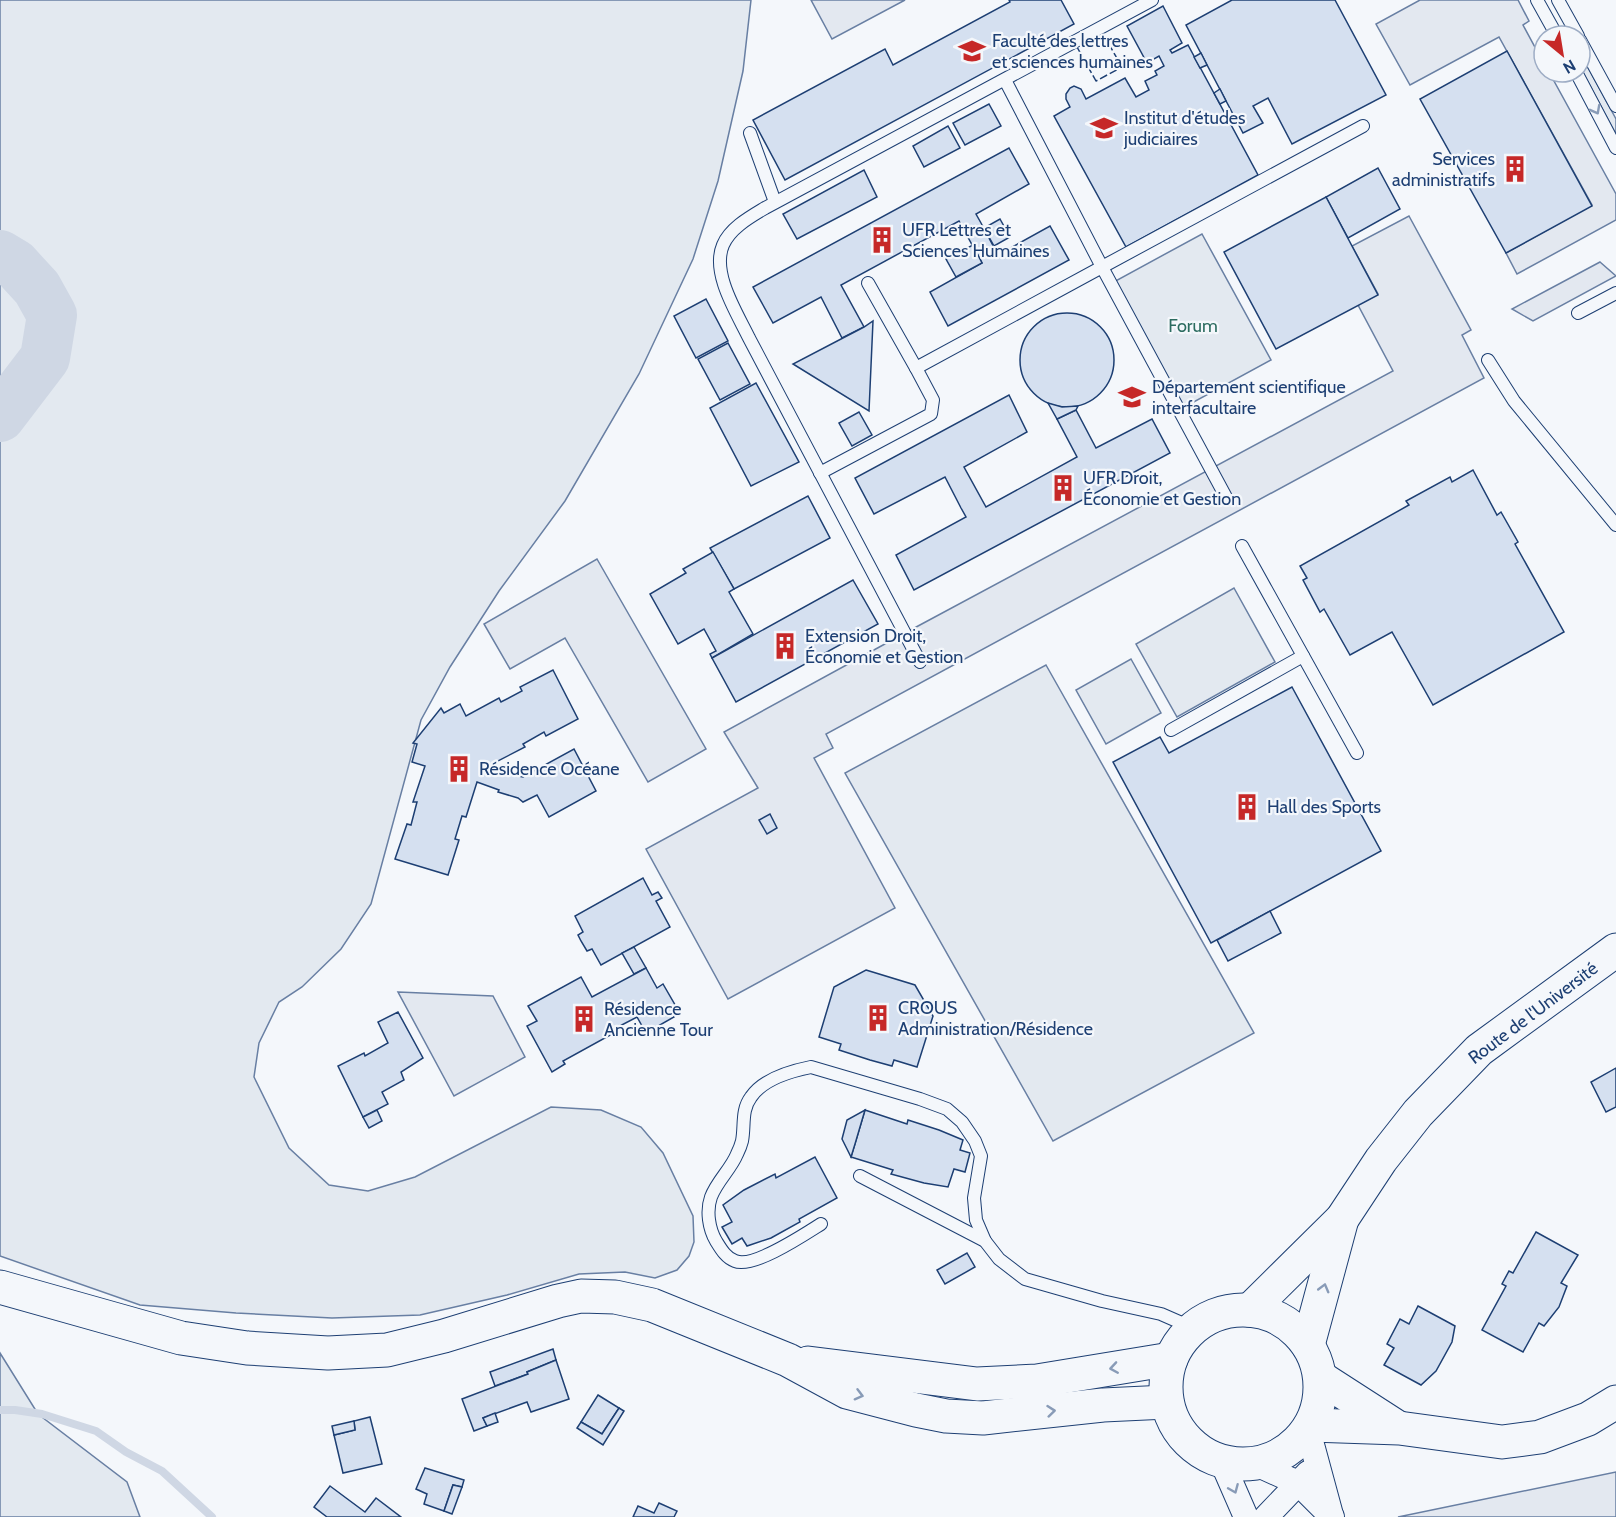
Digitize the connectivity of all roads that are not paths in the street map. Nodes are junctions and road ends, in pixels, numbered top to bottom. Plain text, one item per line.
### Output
1 (1152, 0) edge
2 (1537, 0) edge
3 (1558, 0) edge
4 (1550, 24) edge
5 (1571, 24) edge
6 (1592, 62) edge
7 (1005, 80) junction
8 (1582, 84) edge
9 (1616, 106) edge
10 (1364, 126) dead end
11 (750, 133) dead end
12 (1616, 148) edge
13 (775, 202) junction
14 (1102, 267) junction
15 (868, 283) dead end
16 (1616, 293) edge
17 (1616, 303) edge
18 (1488, 360) dead end
19 (916, 368) junction
20 (820, 473) junction
21 (1227, 499) dead end
22 (1616, 525) edge
23 (1242, 546) dead end
24 (1303, 656) junction
25 (920, 662) dead end
26 (1171, 730) dead end
27 (1357, 753) dead end
28 (1616, 950) edge
29 (861, 1176) dead end
30 (1342, 1219) junction
31 (821, 1224) dead end
32 (985, 1241) junction
33 (0, 1287) edge
34 (1250, 1310) junction
35 (1193, 1328) junction
36 (1308, 1345) junction
37 (1171, 1359) junction
38 (788, 1360) junction
39 (1320, 1378) junction
40 (1167, 1402) junction
41 (1616, 1402) edge
42 (1309, 1428) junction
43 (1399, 1428) junction
44 (1222, 1462) junction
45 (1256, 1464) junction
46 (1318, 1464) junction
47 (1298, 1483) junction
48 (1246, 1517) edge
49 (1266, 1517) edge
50 (1332, 1517) edge

1 - 7 lane
2 - 4 lane
3 - 5 lane
6 - 9 lane
7 - 13 lane
7 - 14 lane
8 -> 12 lane
10 - 14 lane
11 - 13 lane
13 - 20 lane
14 - 19 lane
14 - 21 lane
15 - 19 lane
16 - 17 lane
18 - 22 lane
19 - 20 lane
20 - 25 lane
23 - 24 lane
24 - 26 lane
24 - 27 lane
28 - 30 main road, Route de l'Université
29 - 32 lane
30 - 34 main road, Route de l'Université
36 -> 30 main road, Route de l'Université
31 - 32 lane
32 - 35 lane
33 - 38 main road
34 - 35 main road
34 - 36 main road
35 - 37 main road
36 - 39 main road
37 -> 38 main road
37 - 40 main road
38 -> 40 main road
39 - 42 main road
39 - 43 main road
40 - 44 main road
41 - 43 main road
42 - 43 main road
42 - 45 main road
42 - 46 street
44 - 45 main road
44 -> 48 street
45 - 47 street
46 - 47 street
46 - 50 street
47 - 49 street
47 - 50 street

